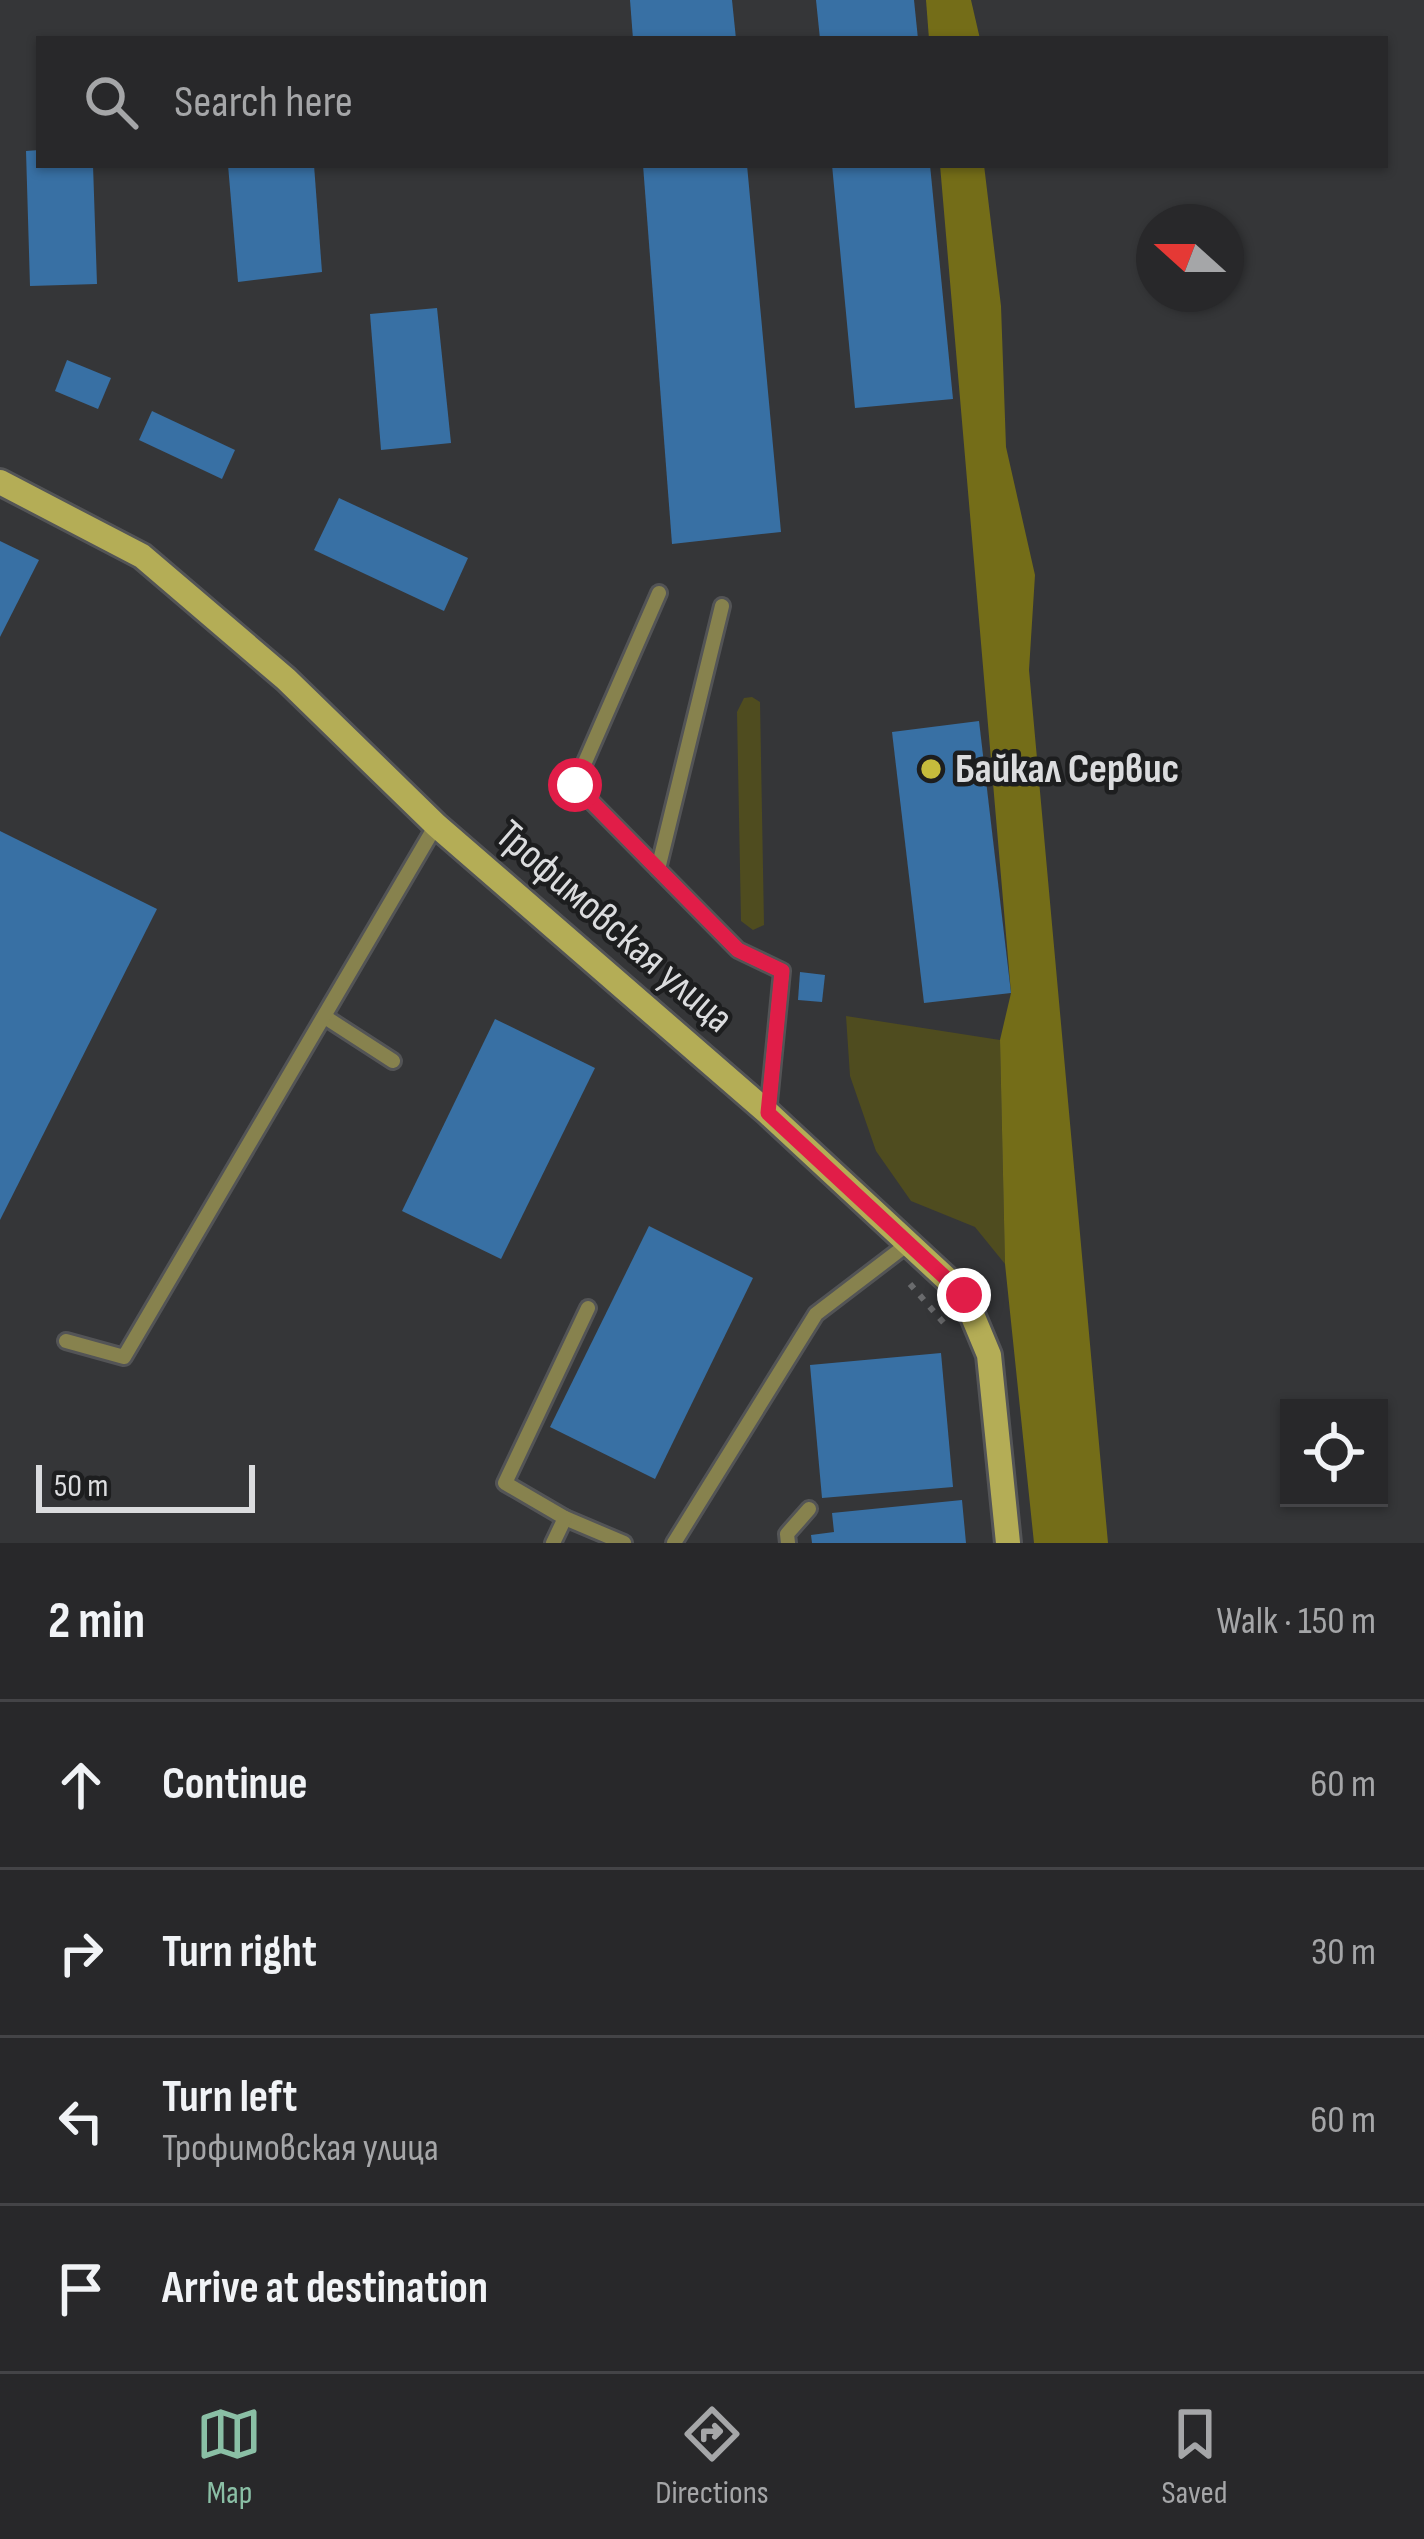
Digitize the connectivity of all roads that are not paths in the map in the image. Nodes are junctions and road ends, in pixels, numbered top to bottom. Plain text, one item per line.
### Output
1 (0, 482) edge
2 (659, 593) dead end
3 (722, 606) dead end
4 (436, 825) junction
5 (658, 869) junction
6 (325, 1017) junction
7 (393, 1061) dead end
8 (768, 1113) junction
9 (898, 1251) junction
10 (588, 1308) dead end
11 (66, 1341) dead end
12 (809, 1509) dead end
13 (566, 1518) junction
14 (553, 1543) edge
15 (624, 1543) edge
16 (674, 1543) edge
17 (788, 1543) edge
18 (1008, 1543) edge

1 - 4 street, Трофимовская улица
2 - 5 lane
3 - 5 lane
4 - 6 lane
4 - 8 street, Трофимовская улица
5 - 8 lane
6 - 7 lane
6 - 11 lane
8 - 9 street, Трофимовская улица
9 - 16 lane
9 - 18 street, Трофимовская улица
10 - 13 lane
12 - 17 lane
13 - 14 lane
13 - 15 lane

